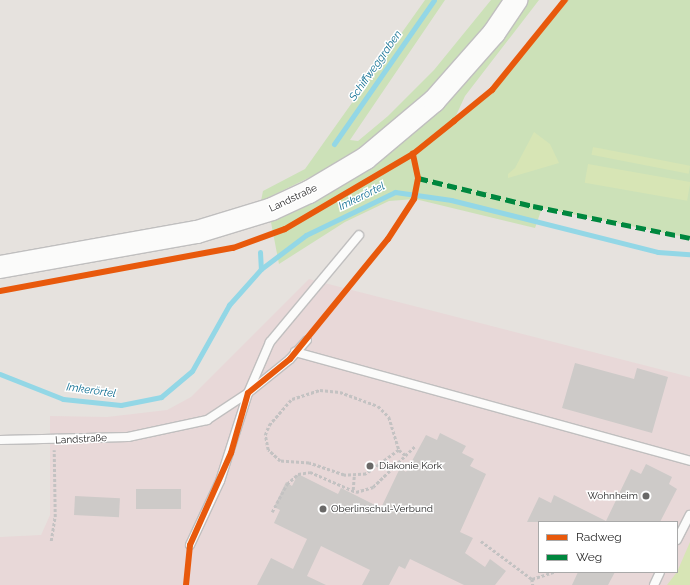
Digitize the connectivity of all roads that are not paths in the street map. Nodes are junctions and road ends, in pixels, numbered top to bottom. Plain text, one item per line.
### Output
1 (516, 0) edge
2 (359, 235) dead end
3 (0, 267) edge
4 (307, 340) dead end
5 (296, 352) junction
6 (248, 393) junction
7 (0, 440) edge
8 (690, 460) edge
9 (690, 515) edge
10 (678, 538) edge
11 (190, 545) dead end
12 (660, 573) edge
13 (654, 585) edge

1 - 3 main road, Landstraße
2 - 6 lane
4 - 5 lane, Landstraße
5 - 6 lane, Landstraße
5 - 8 lane
6 - 7 lane, Landstraße
6 - 11 lane
9 - 10 lane
12 - 13 lane

